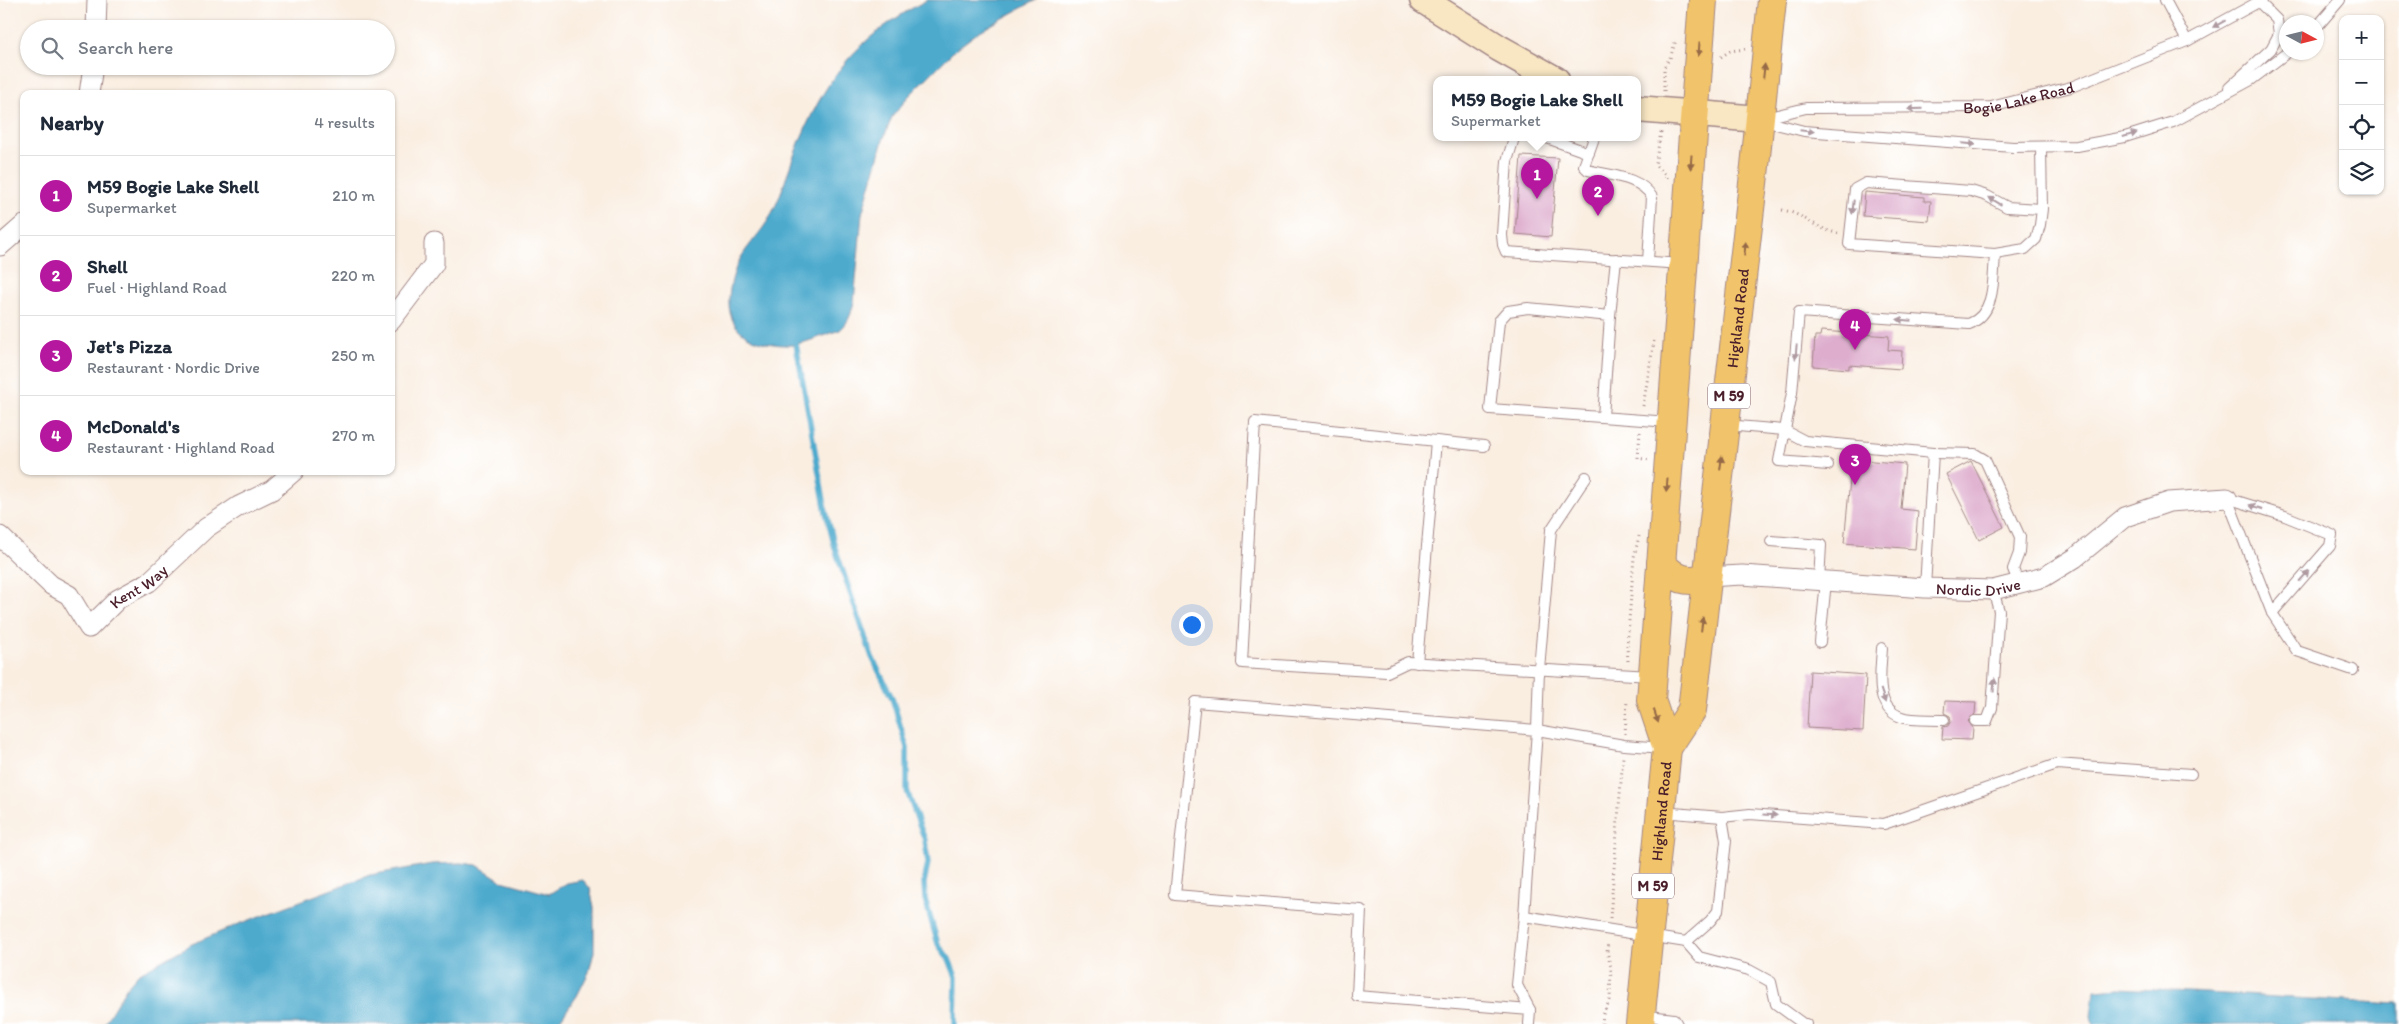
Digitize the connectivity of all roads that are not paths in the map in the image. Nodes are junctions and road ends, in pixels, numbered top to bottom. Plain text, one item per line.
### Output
1 (97, 0) edge
2 (1423, 0) edge
3 (1703, 0) edge
4 (1772, 0) edge
5 (2165, 0) edge
6 (2340, 0) edge
7 (2260, 1) edge
8 (2324, 19) edge
9 (96, 20) edge
10 (2187, 41) junction
11 (2279, 59) edge
12 (92, 75) edge
13 (1549, 76) edge
14 (90, 90) edge
15 (2218, 100) junction
16 (1641, 109) edge
17 (1695, 114) junction
18 (1760, 119) junction
19 (1513, 141) edge
20 (1555, 141) edge
21 (1593, 141) edge
22 (2041, 148) junction
23 (1589, 153) junction
24 (2042, 209) junction
25 (20, 228) edge
26 (434, 243) dead end
27 (0, 246) edge
28 (1995, 254) junction
29 (1616, 259) junction
30 (1648, 261) junction
31 (1683, 264) junction
32 (395, 316) edge
33 (1610, 316) junction
34 (1603, 417) junction
35 (1671, 422) junction
36 (1725, 424) junction
37 (1784, 430) junction
38 (1436, 441) junction
39 (1484, 446) dead end
40 (1933, 454) junction
41 (1828, 465) dead end
42 (289, 475) edge
43 (1586, 477) dead end
44 (2227, 498) junction
45 (0, 536) edge
46 (1771, 541) dead end
47 (1661, 563) junction
48 (1708, 577) junction
49 (1822, 581) junction
50 (2019, 584) junction
51 (1925, 588) junction
52 (1993, 590) junction
53 (2272, 613) junction
54 (1820, 642) dead end
55 (1882, 648) dead end
56 (1417, 663) junction
57 (1539, 669) junction
58 (2353, 670) dead end
59 (1652, 676) junction
60 (1944, 720) dead end
61 (1975, 721) dead end
62 (1537, 730) junction
63 (1667, 748) junction
64 (2191, 774) dead end
65 (1661, 812) junction
66 (1722, 817) junction
67 (1524, 916) junction
68 (1648, 936) junction
69 (1686, 942) junction
70 (1530, 1010) junction
71 (1640, 1019) edge
72 (1529, 1024) edge
73 (1677, 1024) edge
74 (1806, 1024) edge

1 - 9 street
2 - 13 main road
3 -> 17 highway, Highland Road / M 59
18 -> 4 highway, Highland Road / M 59
5 - 10 lane
6 - 8 lane
7 -> 10 lane, Bogie Lake Road
7 - 15 lane, Bogie Lake Road
10 -> 18 lane, Bogie Lake Road
11 - 15 lane, Bogie Lake Road
12 - 14 street
22 -> 15 lane, Bogie Lake Road
16 - 17 main road, Bogie Lake Road
17 - 18 main road, Bogie Lake Road
17 -> 31 highway, Highland Road / M 59
18 -> 22 lane, Bogie Lake Road
36 -> 18 highway, Highland Road / M 59
19 - 29 lane
20 - 23 lane
21 - 23 lane
22 - 24 lane
23 - 30 lane
24 - 28 lane
24 -> 28 lane
25 - 27 street
26 - 32 street
28 -> 37 lane
29 - 30 lane
29 - 33 lane
30 - 31 lane
31 - 35 highway, Highland Road / M 59
33 - 34 lane
33 - 34 lane
34 - 35 lane
35 -> 47 highway, Highland Road / M 59
36 - 37 lane
48 -> 36 highway, Highland Road / M 59
37 - 40 lane
37 - 41 lane
38 - 39 lane
38 - 56 lane
38 - 56 lane
40 - 50 lane
40 - 51 lane
42 - 45 street, Kent Way
43 - 57 lane
44 - 50 street, Nordic Drive
44 - 53 lane
53 -> 44 lane
46 - 49 lane
47 - 48 highway
47 - 59 highway, Highland Road / M 59
48 - 49 street, Nordic Drive
63 -> 48 highway, Highland Road / M 59
49 - 51 street, Nordic Drive
49 - 54 lane
50 - 52 street, Nordic Drive
51 - 52 street, Nordic Drive
61 -> 52 lane
53 - 58 lane
55 -> 60 lane
56 - 57 lane
57 - 59 lane
57 - 62 lane
59 -> 63 highway, Highland Road / M 59
62 - 63 lane
62 - 67 lane
62 - 70 lane
63 - 65 highway, Highland Road / M 59
66 -> 64 lane
65 - 66 lane
65 - 68 highway, Highland Road / M 59
66 - 69 lane
67 - 68 lane
67 - 70 lane
68 - 69 lane
68 - 71 highway, Highland Road / M 59
69 - 74 lane
70 - 72 lane
71 - 73 lane

